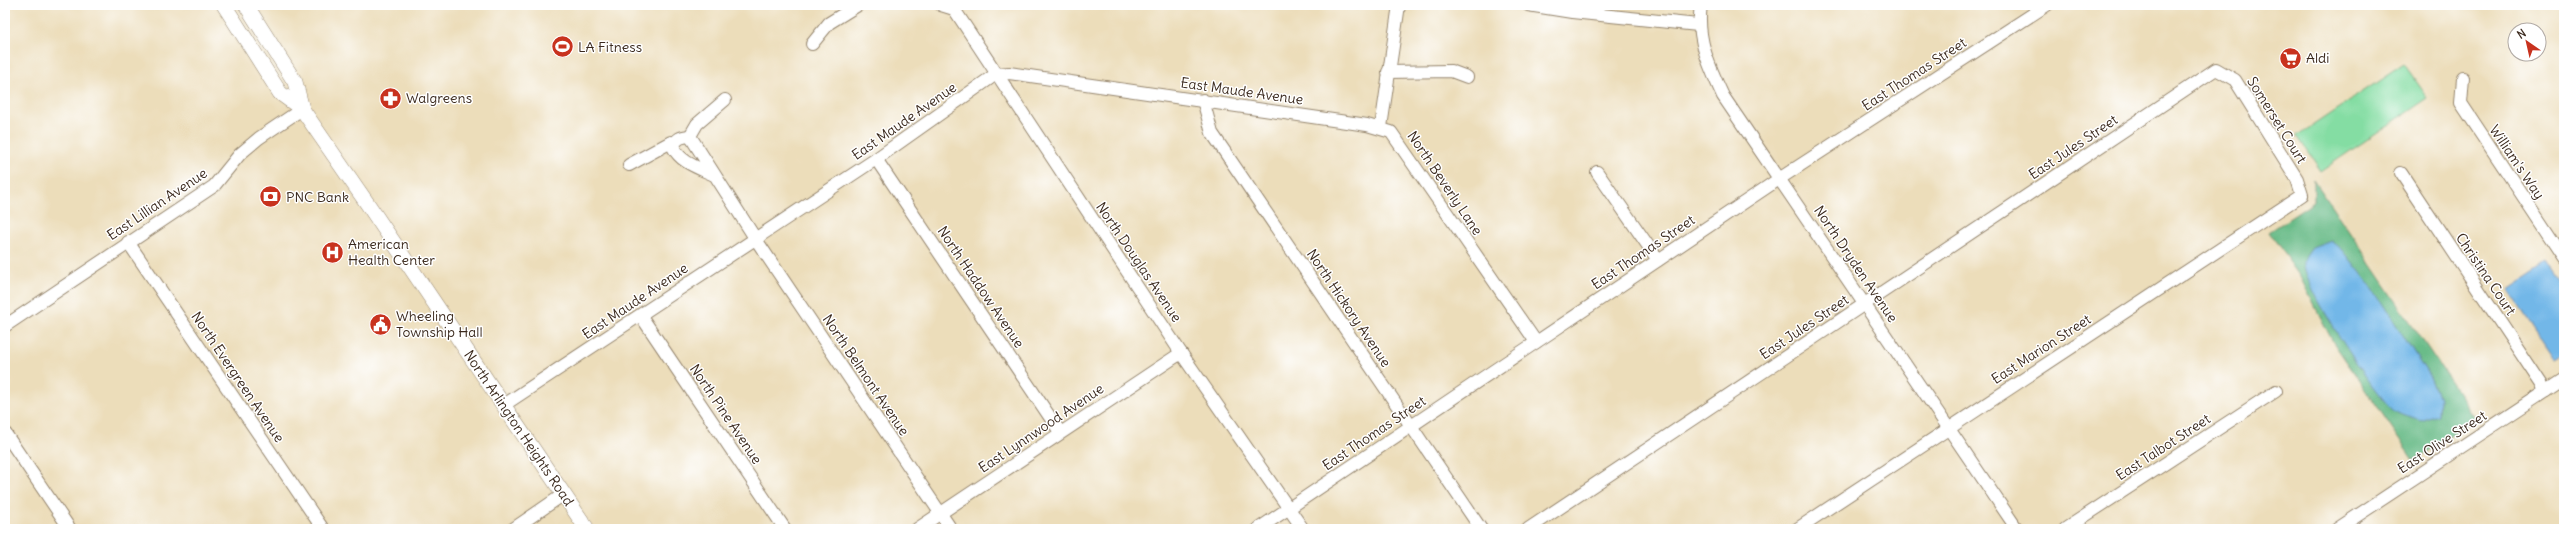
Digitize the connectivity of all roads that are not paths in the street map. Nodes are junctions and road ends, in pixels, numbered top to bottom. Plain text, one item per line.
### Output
1 (224, 5) edge
2 (246, 5) edge
3 (858, 5) edge
4 (941, 5) edge
5 (1399, 5) edge
6 (1528, 5) edge
7 (1701, 5) edge
8 (2047, 5) edge
9 (954, 7) edge
10 (1698, 25) junction
11 (812, 44) dead end
12 (2216, 69) joint
13 (1388, 72) junction
14 (996, 74) junction
15 (1467, 76) dead end
16 (2463, 78) dead end
17 (725, 100) dead end
18 (1203, 100) junction
19 (302, 109) junction
20 (1380, 127) junction
21 (690, 136) junction
22 (675, 143) junction
23 (876, 159) junction
24 (629, 165) dead end
25 (1597, 172) dead end
26 (2401, 173) dead end
27 (714, 175) junction
28 (1778, 179) junction
29 (2302, 195) joint
30 (755, 238) junction
31 (128, 242) junction
32 (2564, 258) edge
33 (1658, 260) junction
34 (1866, 305) junction
35 (641, 316) junction
36 (5, 326) edge
37 (1536, 342) junction
38 (1181, 353) junction
39 (2564, 379) edge
40 (2276, 391) dead end
41 (2546, 391) junction
42 (504, 405) junction
43 (1411, 426) junction
44 (1948, 428) junction
45 (1060, 432) junction
46 (5, 433) edge
47 (564, 494) junction
48 (1289, 508) junction
49 (941, 513) junction
50 (70, 529) edge
51 (323, 529) edge
52 (513, 529) edge
53 (587, 529) edge
54 (785, 529) edge
55 (917, 529) edge
56 (951, 529) edge
57 (1258, 529) edge
58 (1303, 529) edge
59 (1481, 529) edge
60 (1528, 529) edge
61 (1797, 529) edge
62 (2017, 529) edge
63 (2066, 529) edge
64 (2337, 529) edge

1 - 19 main road, North Arlington Heights Road
2 - 19 main road, North Arlington Heights Road
3 - 11 street
4 - 9 street
5 - 13 street
6 - 10 street
7 - 10 street, North Dryden Avenue
8 - 28 street, East Thomas Street
9 - 14 street, North Douglas Avenue
10 - 28 street, North Dryden Avenue
12 - 29 street, Somerset Court
12 - 34 street, East Jules Street
13 - 15 street
13 - 20 street
14 - 18 street, East Maude Avenue
14 - 23 street, East Maude Avenue
14 - 38 street, North Douglas Avenue
16 - 32 street, William's Way
17 - 21 street
18 - 20 street, East Maude Avenue
18 - 43 street, North Hickory Avenue
19 - 31 street, East Lillian Avenue
19 - 42 main road, North Arlington Heights Road
20 - 37 street, North Beverly Lane
21 - 22 street
21 - 27 street, North Belmont Avenue
22 - 24 street
22 - 27 street
23 - 30 street, East Maude Avenue
23 - 45 street, North Haddow Avenue
25 - 33 street
26 - 41 street, Christina Court
27 - 30 street, North Belmont Avenue
28 - 33 street, East Thomas Street
28 - 34 street, North Dryden Avenue
29 - 44 street, East Marion Street
30 - 35 street, East Maude Avenue
30 - 49 street, North Belmont Avenue
31 - 36 street, East Lillian Avenue
31 - 51 street, North Evergreen Avenue
33 - 37 street, East Thomas Street
34 - 44 street, North Dryden Avenue
34 - 60 street, East Jules Street
35 - 42 street, East Maude Avenue
35 - 54 street, North Pine Avenue
37 - 43 street, East Thomas Street
38 - 45 street, East Lynnwood Avenue
38 - 48 street, North Douglas Avenue
39 - 41 street, East Olive Street
40 - 63 street, East Talbot Street
41 - 64 street, East Olive Street
42 - 47 main road, North Arlington Heights Road
43 - 48 street, East Thomas Street
43 - 59 street, North Hickory Avenue
44 - 61 street, East Marion Street
44 - 62 street, North Dryden Avenue
45 - 49 street, East Lynnwood Avenue
46 - 50 street
47 - 52 street
47 - 53 main road, North Arlington Heights Road
48 - 57 street, East Thomas Street
48 - 58 street, North Douglas Avenue
49 - 55 street, East Lynnwood Avenue
49 - 56 street, North Belmont Avenue

